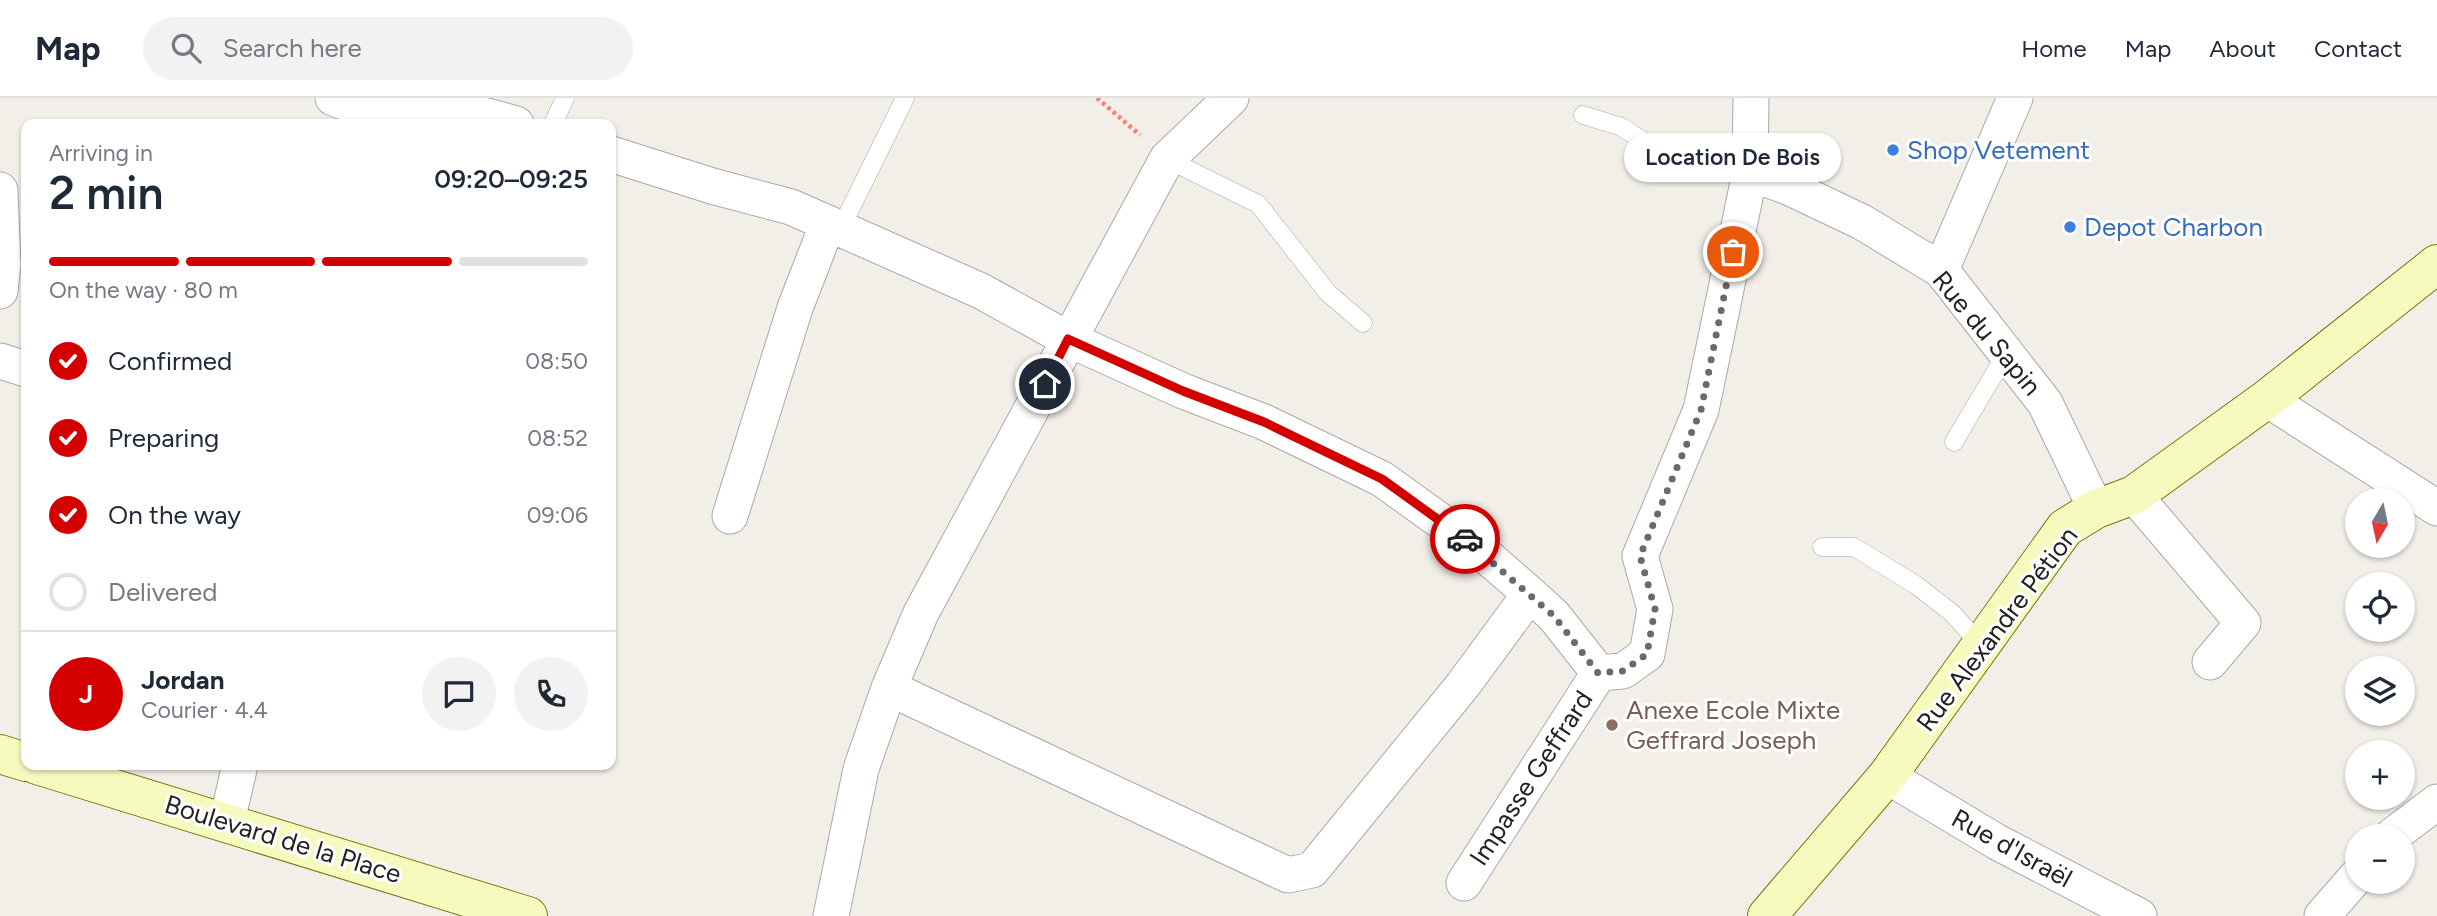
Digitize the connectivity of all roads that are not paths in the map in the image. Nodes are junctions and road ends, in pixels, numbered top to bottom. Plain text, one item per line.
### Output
1 (333, 98) edge
2 (565, 98) edge
3 (905, 98) edge
4 (1231, 98) edge
5 (2015, 98) edge
6 (1748, 100) edge
7 (421, 112) edge
8 (1583, 115) dead end
9 (496, 119) edge
10 (555, 119) edge
11 (616, 156) edge
12 (1167, 159) junction
13 (1750, 173) junction
14 (0, 190) edge
15 (835, 226) junction
16 (2437, 264) edge
17 (1941, 271) junction
18 (0, 291) edge
19 (1363, 323) dead end
20 (1068, 339) junction
21 (2006, 354) junction
22 (0, 361) edge
23 (21, 367) edge
24 (2267, 399) junction
25 (1954, 442) dead end
26 (2134, 495) junction
27 (2096, 509) junction
28 (2437, 509) edge
29 (730, 516) dead end
30 (1822, 547) dead end
31 (1530, 594) junction
32 (1982, 646) junction
33 (2210, 662) dead end
34 (1598, 673) junction
35 (889, 688) junction
36 (0, 754) edge
37 (21, 760) edge
38 (54, 770) edge
39 (239, 770) edge
40 (1887, 776) junction
41 (2437, 802) edge
42 (227, 821) junction
43 (2408, 824) edge
44 (1464, 883) dead end
45 (2345, 890) edge
46 (527, 916) edge
47 (831, 916) edge
48 (1767, 916) edge
49 (2139, 916) edge
50 (2322, 916) edge

1 - 7 street
2 - 10 lane
3 - 15 lane
4 - 12 street
5 - 17 street
6 - 13 street, Impasse Geffrard
7 - 9 street
8 - 13 lane
11 - 15 street
12 - 19 lane
12 - 20 street
13 - 17 street, Rue du Sapin
13 - 34 street, Impasse Geffrard
14 - 18 street
15 - 20 street
15 - 29 street
16 - 24 street, Rue Alexandre Pétion
17 - 21 street, Rue du Sapin
20 - 31 street
20 - 35 street
21 - 25 lane
21 - 27 street, Rue du Sapin
22 - 23 street
24 - 26 street, Rue Alexandre Pétion
24 - 28 street
26 - 27 street, Rue Alexandre Pétion
26 - 33 street
27 - 32 street, Rue Alexandre Pétion
30 - 32 lane
31 - 34 street
31 - 35 street
32 - 40 street, Rue Alexandre Pétion
34 - 44 street, Impasse Geffrard
35 - 47 street
36 - 37 street
38 - 42 street, Boulevard de la Place
39 - 42 street
40 - 48 street, Rue Alexandre Pétion
40 - 49 street, Rue d'Israël
41 - 43 street
42 - 46 street, Boulevard de la Place
45 - 50 street

